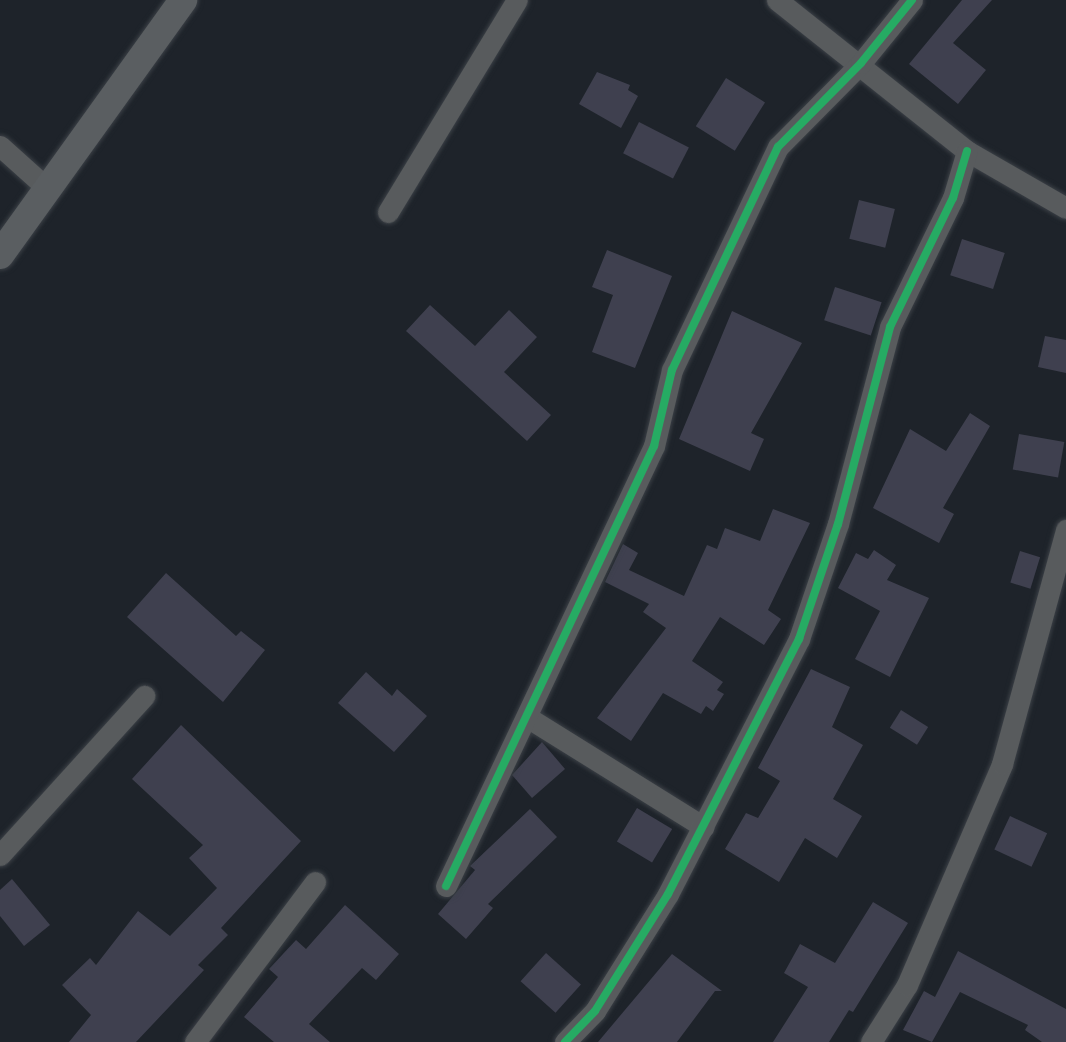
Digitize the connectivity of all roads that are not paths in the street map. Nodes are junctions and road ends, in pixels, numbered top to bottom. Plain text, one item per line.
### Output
1 (183, 0) edge
2 (517, 0) edge
3 (777, 0) edge
4 (912, 0) edge
5 (861, 63) junction
6 (0, 146) edge
7 (967, 151) junction
8 (48, 189) junction
9 (1066, 208) edge
10 (388, 212) dead end
11 (0, 255) edge
12 (1066, 530) edge
13 (144, 696) dead end
14 (527, 717) junction
15 (704, 827) junction
16 (0, 855) edge
17 (315, 882) dead end
18 (446, 886) dead end
19 (195, 1042) edge
20 (565, 1042) edge
21 (871, 1042) edge

1 - 8 street
2 - 10 street
3 - 5 street
4 - 5 street
5 - 7 street
5 - 14 street
6 - 8 street
7 - 9 street
7 - 15 street
8 - 11 street
12 - 21 street
13 - 16 street
14 - 15 street
14 - 18 street
15 - 20 street
17 - 19 street

